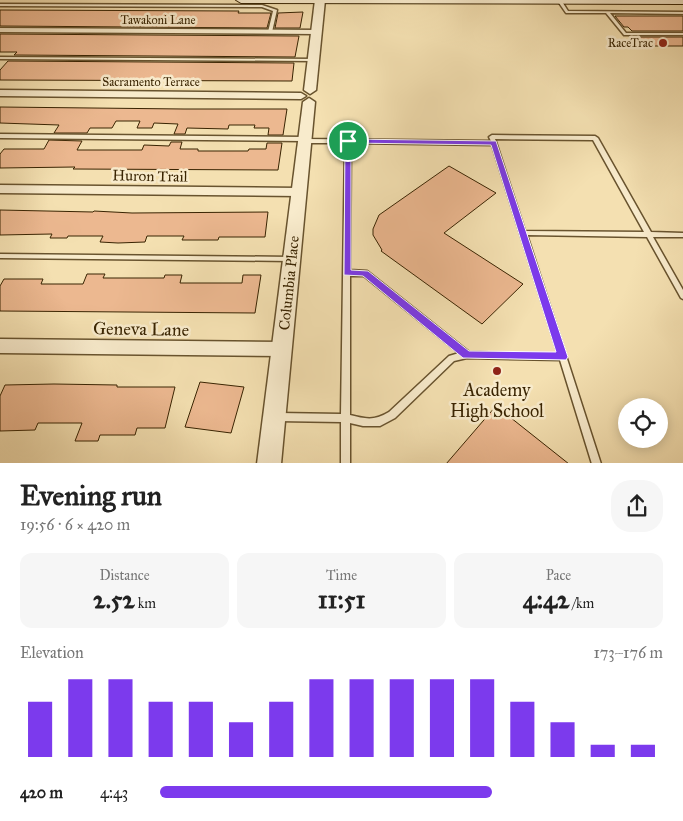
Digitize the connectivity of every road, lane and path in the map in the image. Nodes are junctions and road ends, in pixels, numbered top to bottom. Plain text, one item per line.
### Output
1 (242, 0) edge
2 (320, 0) edge
3 (559, 1) edge
4 (640, 1) junction
5 (683, 1) edge
6 (0, 5) edge
7 (607, 12) junction
8 (650, 13) junction
9 (683, 13) edge
10 (0, 30) edge
11 (270, 32) junction
12 (317, 32) junction
13 (683, 34) edge
14 (0, 58) edge
15 (314, 60) junction
16 (0, 93) edge
17 (307, 96) junction
18 (0, 136) edge
19 (305, 140) junction
20 (348, 141) junction
21 (494, 143) junction
22 (0, 189) edge
23 (299, 192) junction
24 (523, 233) junction
25 (648, 234) junction
26 (683, 234) edge
27 (0, 256) edge
28 (292, 259) junction
29 (347, 273) junction
30 (683, 296) edge
31 (0, 346) edge
32 (282, 349) junction
33 (467, 355) junction
34 (563, 357) junction
35 (274, 417) junction
36 (346, 418) junction
37 (269, 463) edge
38 (345, 463) edge
39 (597, 463) edge

1 - 2 main road
2 - 3 main road
2 - 12 street, Columbia Place
3 - 4 main road
3 - 7 lane
4 - 5 main road
4 - 8 lane
6 - 11 lane
7 - 8 lane
7 - 13 lane
8 - 9 lane
10 - 11 street, Tawakoni Lane
11 - 12 street, Tawakoni Lane
12 - 15 street, Columbia Place
14 - 15 lane
15 - 17 street, Columbia Place
16 - 17 street, Sacramento Terrace
17 - 19 street, Columbia Place
18 - 19 lane
19 - 20 lane
19 - 23 street, Columbia Place
20 - 21 lane
20 - 29 lane
21 - 24 lane
21 - 25 lane
22 - 23 street, Huron Trail
23 - 28 street, Columbia Place
24 - 25 lane
24 - 34 lane
25 - 26 lane
25 - 30 lane
27 - 28 lane
28 - 32 street, Columbia Place
29 - 33 lane
29 - 36 lane
31 - 32 street, Geneva Lane
32 - 35 street, Columbia Place
33 - 34 lane
33 - 36 lane
34 - 39 lane
35 - 36 lane
35 - 37 street, Columbia Place
36 - 38 lane

